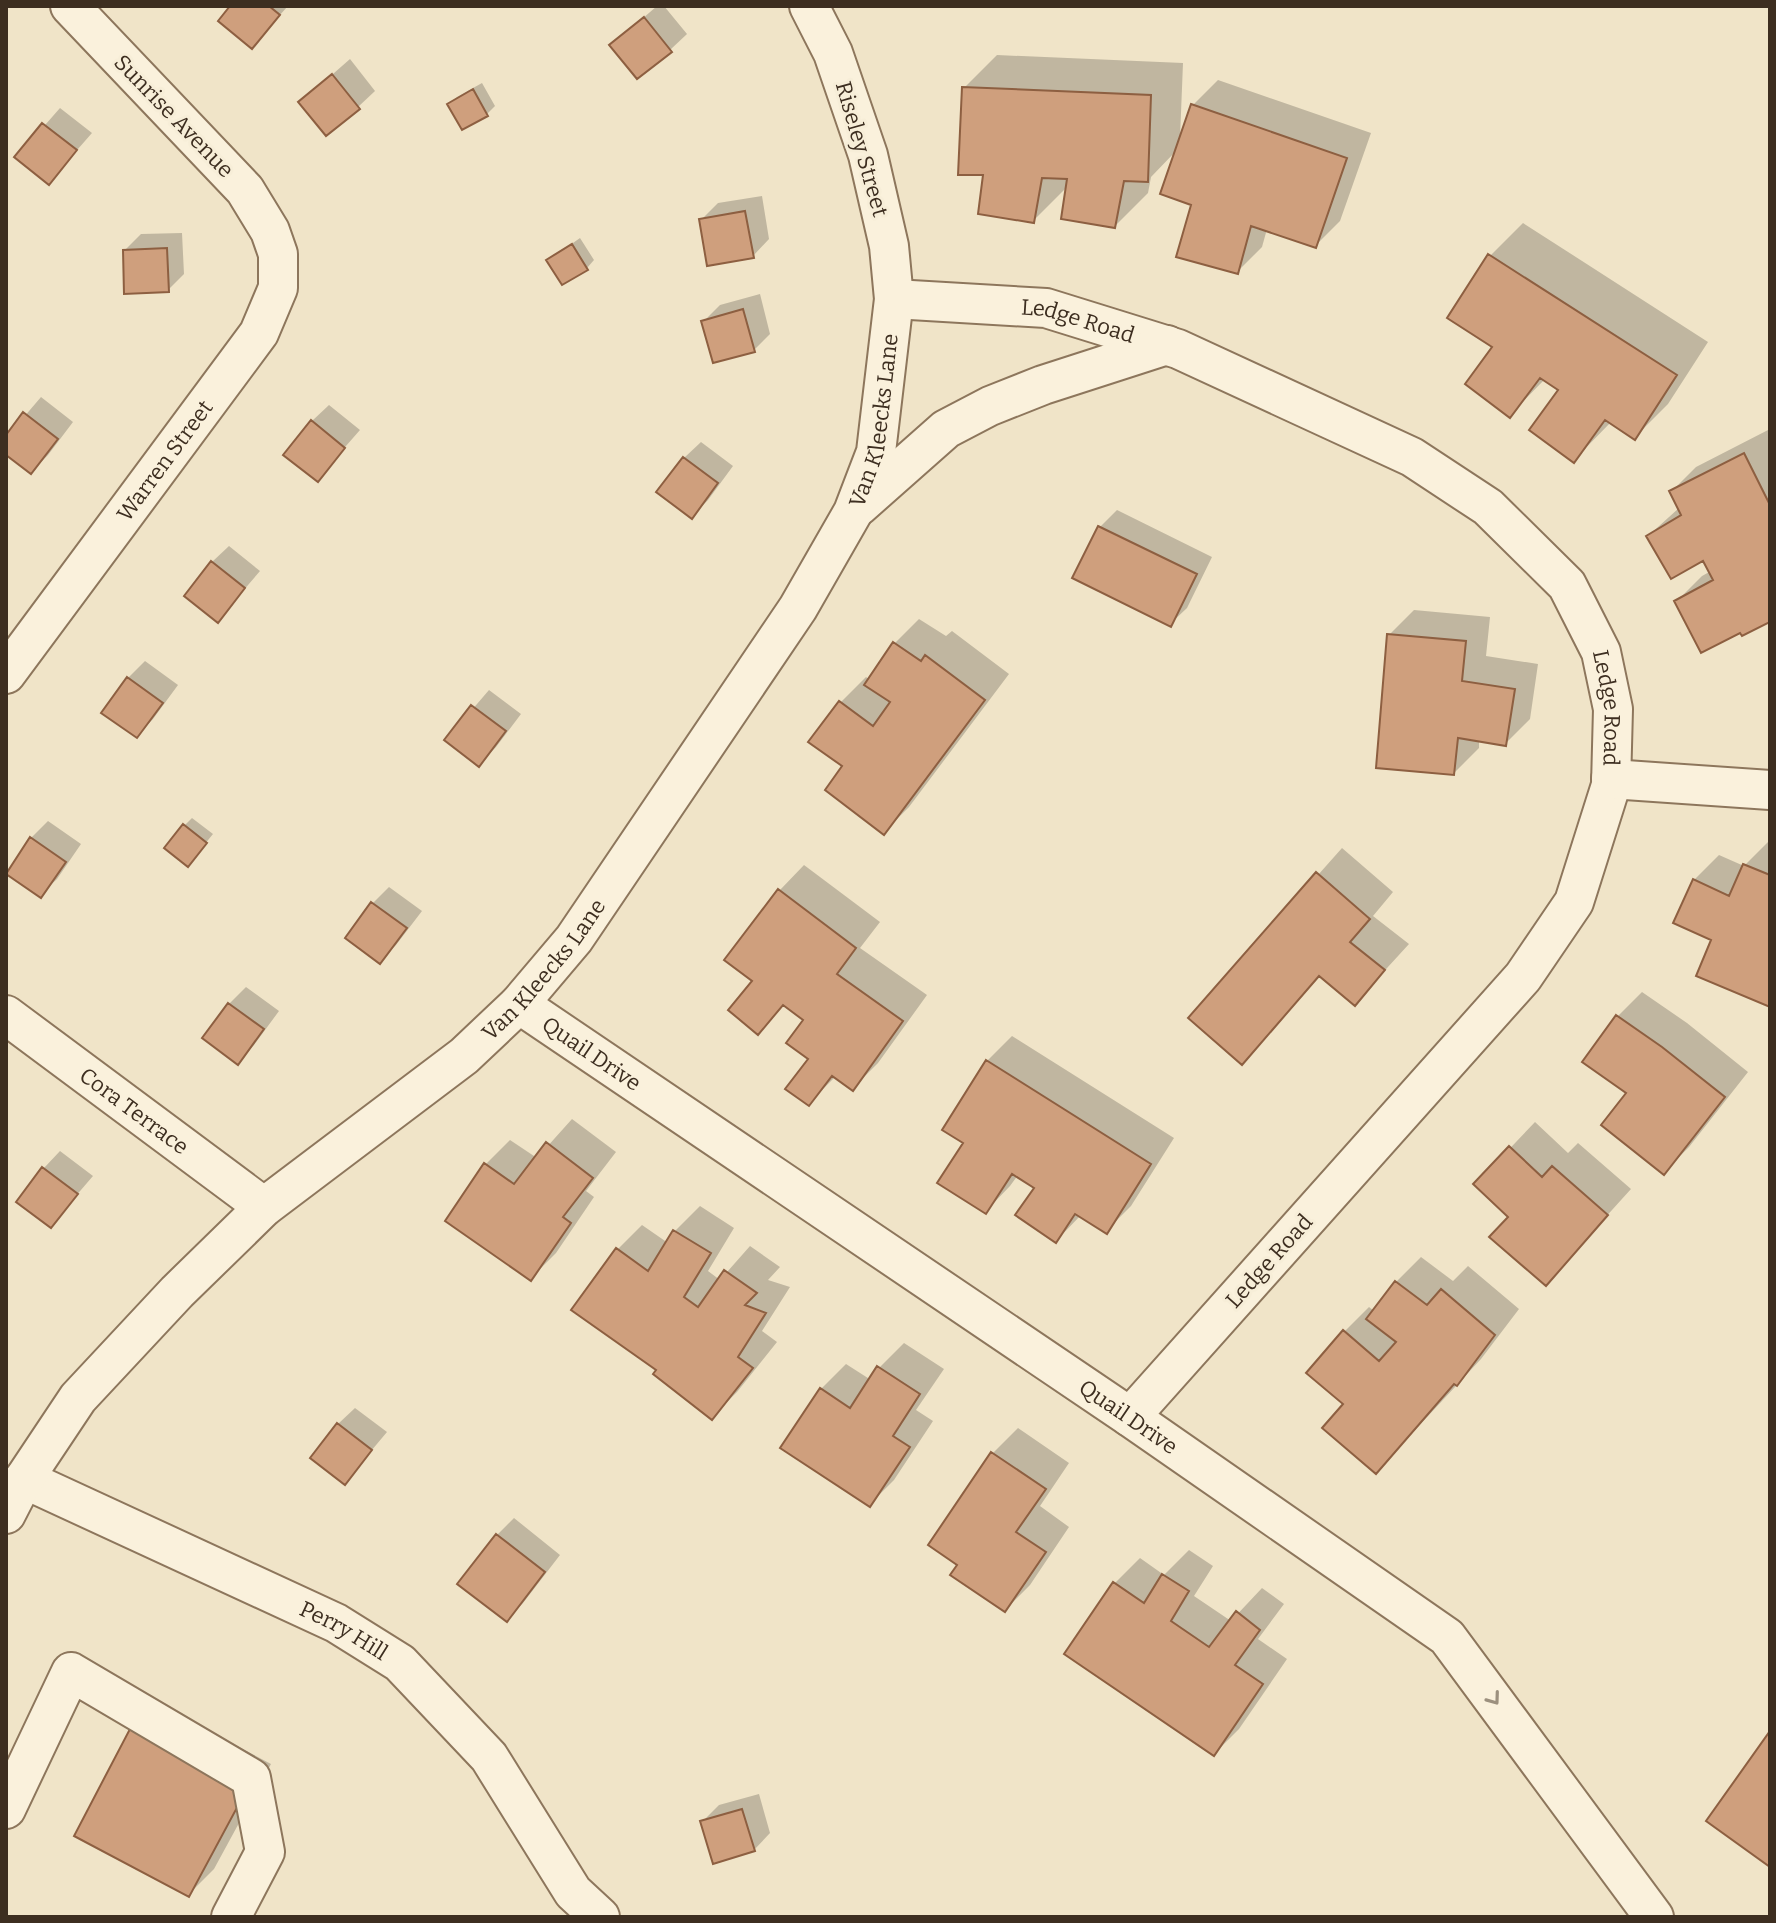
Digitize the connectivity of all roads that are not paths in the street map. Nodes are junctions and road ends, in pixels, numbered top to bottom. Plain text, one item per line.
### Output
1 (71, 6) edge
2 (809, 6) edge
3 (270, 231) joint
4 (894, 299) junction
5 (1167, 345) junction
6 (853, 512) junction
7 (6, 674) edge
8 (1611, 779) junction
9 (1770, 790) edge
10 (519, 1004) junction
11 (6, 1015) edge
12 (264, 1207) junction
13 (1130, 1417) junction
14 (24, 1479) junction
15 (6, 1514) edge
16 (6, 1809) edge
17 (587, 1904) edge
18 (231, 1917) edge
19 (1654, 1917) edge

1 - 3 street, Sunrise Avenue
2 - 4 street, Riseley Street
3 - 7 street, Warren Street
4 - 5 street, Ledge Road
4 - 6 street, Van Kleecks Lane
5 - 6 street
5 - 8 street, Ledge Road
6 - 10 street, Van Kleecks Lane
8 - 9 street
8 - 13 street, Ledge Road
10 - 12 street, Van Kleecks Lane
10 - 13 street, Quail Drive
11 - 12 street, Cora Terrace
12 - 14 street, Van Kleecks Lane
13 -> 19 street, Quail Drive
14 - 15 street, Van Kleecks Lane
14 - 17 street, Perry Hill
16 - 18 street

